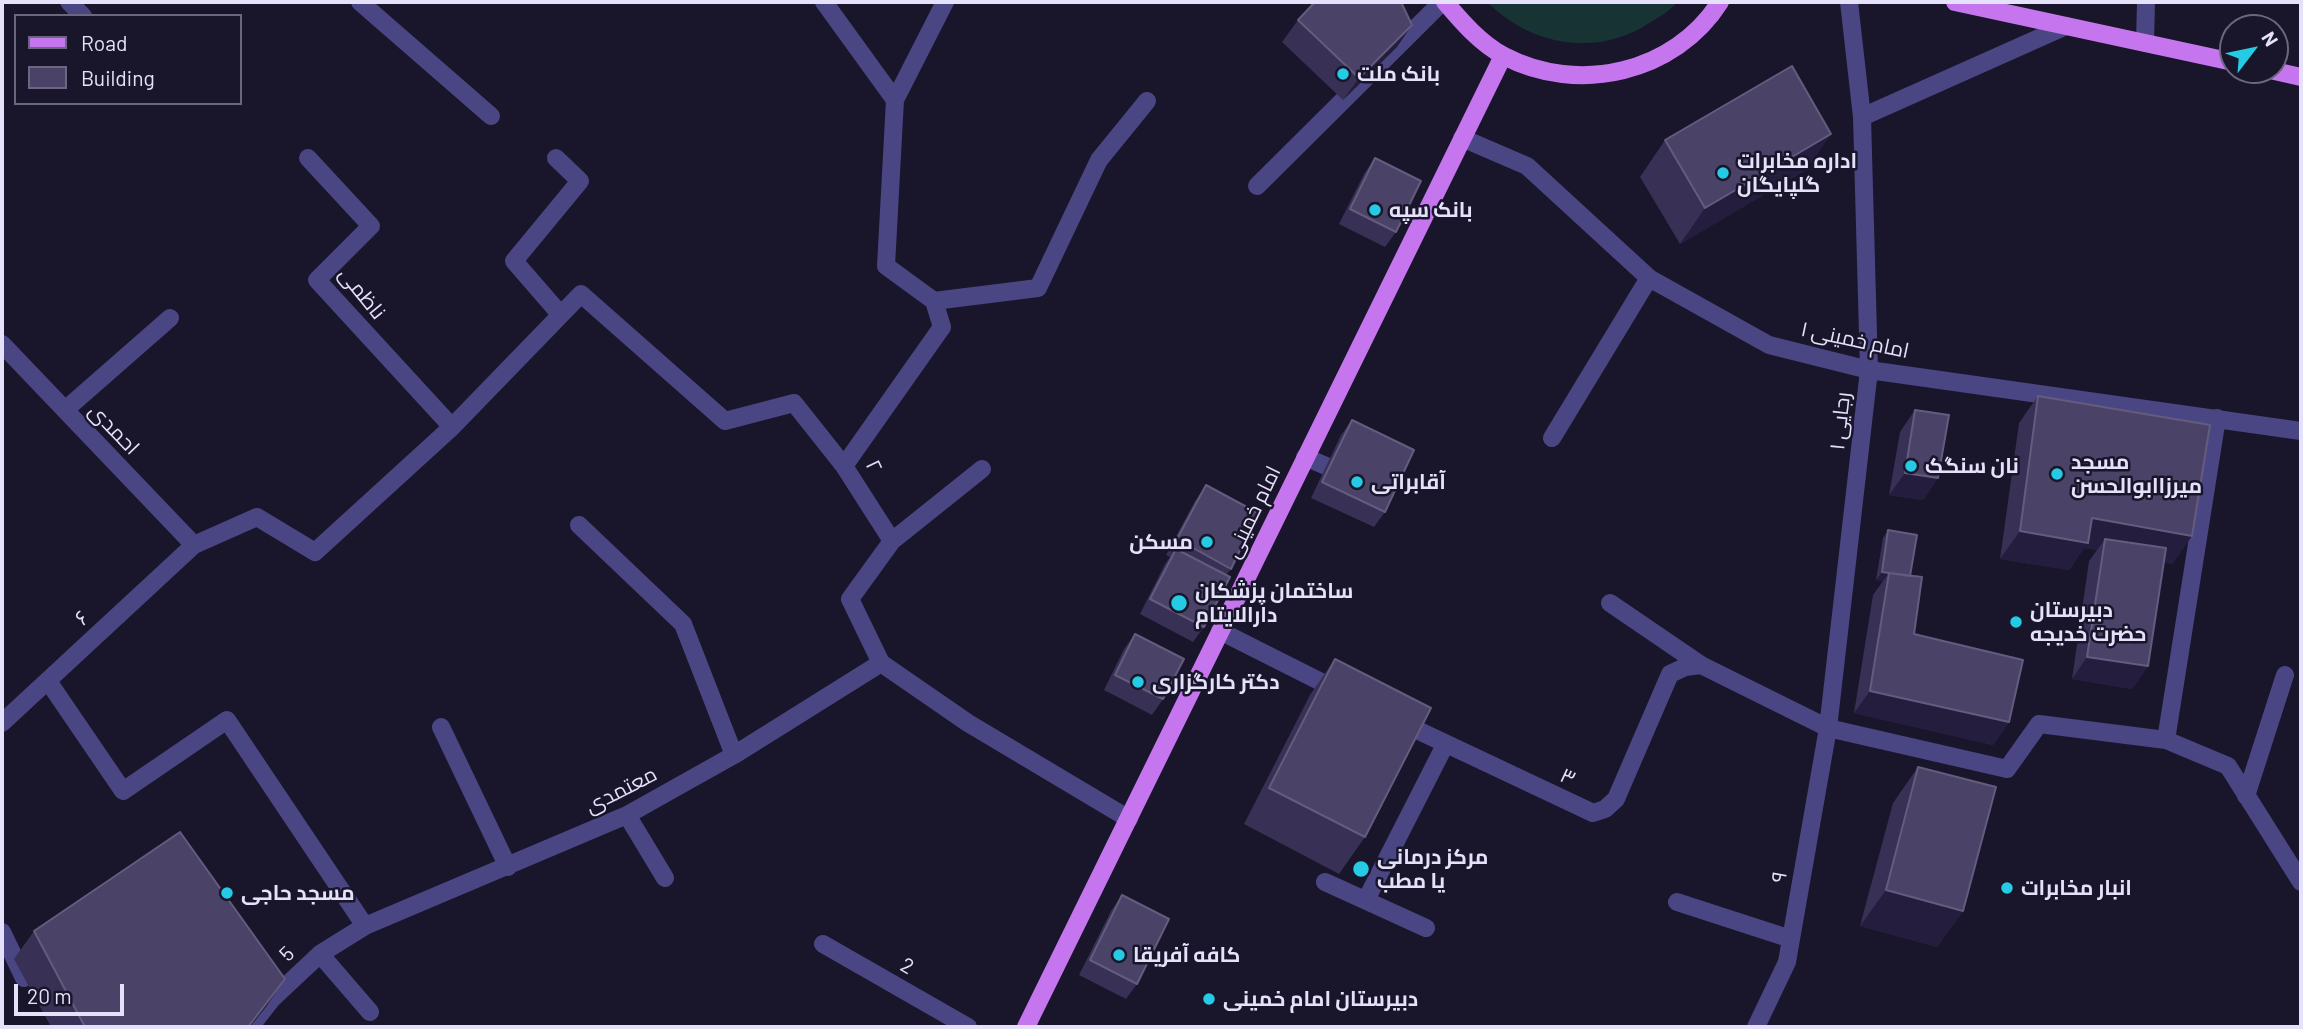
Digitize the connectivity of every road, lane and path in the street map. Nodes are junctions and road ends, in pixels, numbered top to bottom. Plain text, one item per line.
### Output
1 (360, 2) edge
2 (824, 2) edge
3 (945, 2) edge
4 (1444, 2) edge
5 (1720, 2) edge
6 (1849, 2) edge
7 (1955, 2) edge
8 (2146, 2) edge
9 (2066, 26) junction
10 (2145, 43) junction
11 (1503, 56) junction
12 (2219, 59) edge
13 (895, 100) junction
14 (1147, 101) dead end
15 (491, 116) dead end
16 (1862, 117) junction
17 (1462, 138) junction
18 (308, 158) dead end
19 (556, 158) dead end
20 (1257, 186) dead end
21 (1649, 278) junction
22 (934, 300) junction
23 (560, 314) junction
24 (170, 318) dead end
25 (2, 344) edge
26 (1869, 370) junction
27 (65, 410) junction
28 (2217, 418) junction
29 (452, 427) junction
30 (2301, 430) edge
31 (1552, 438) dead end
32 (1305, 457) junction
33 (844, 466) junction
34 (1326, 466) edge
35 (982, 468) dead end
36 (579, 525) dead end
37 (892, 541) junction
38 (194, 545) junction
39 (1610, 603) dead end
40 (1220, 631) junction
41 (881, 663) junction
42 (1701, 665) junction
43 (2285, 676) dead end
44 (48, 681) junction
45 (1354, 699) edge
46 (1377, 710) edge
47 (2, 723) edge
48 (441, 727) dead end
49 (1828, 728) junction
50 (2166, 740) junction
51 (1445, 745) junction
52 (734, 755) junction
53 (2246, 796) junction
54 (627, 815) junction
55 (1129, 819) junction
56 (508, 867) junction
57 (665, 878) dead end
58 (1325, 882) dead end
59 (2301, 882) edge
60 (1366, 901) junction
61 (1677, 902) dead end
62 (365, 926) junction
63 (1426, 928) dead end
64 (2, 932) edge
65 (1791, 939) junction
66 (824, 944) dead end
67 (320, 954) junction
68 (33, 993) dead end
69 (370, 1012) dead end
70 (250, 1027) edge
71 (968, 1027) edge
72 (1026, 1027) edge
73 (1756, 1027) edge

1 - 15 street
2 - 13 street
3 - 13 street
4 - 11 main road
4 - 20 street
5 - 11 main road
6 - 16 street, رجایی ۱
7 - 9 main road
8 - 10 street
9 - 10 main road
9 - 16 street
10 - 12 main road
11 - 17 main road, امام خمینی
13 - 22 street
14 - 22 street
16 - 26 street, رجایی ۱
17 - 21 street, امام خمینی ۱
17 - 32 main road, امام خمینی
18 - 29 street, ناظمی
19 - 23 street
21 - 26 street, امام خمینی ۱
21 - 31 street
22 - 33 street, ۲
23 - 29 street
23 - 33 street
24 - 27 street
25 - 27 street, احمدی
26 - 28 street, امام خمینی ۱
26 - 49 street, رجایی ۱
27 - 38 street, احمدی
28 - 30 street, امام خمینی ۱
28 - 50 street
29 - 38 street, ۶
32 - 34 street
32 - 40 main road, امام خمینی
33 - 37 street, ۲
35 - 37 street
36 - 52 street
37 - 41 street
38 - 44 street, ۶
39 - 42 street
40 - 45 street
40 - 55 main road, امام خمینی
41 - 52 street, معتمدی
41 - 55 street
42 - 49 street
42 - 51 street, ۳
43 - 53 street
44 - 47 street, ۶
44 - 62 street
46 - 51 street, ۳
48 - 56 street
49 - 50 street
49 - 65 street, ۹
50 - 53 street
51 - 60 street
52 - 54 street, معتمدی
53 - 59 street
54 - 56 street, معتمدی
54 - 57 street
55 - 72 main road, امام خمینی
56 - 62 street, معتمدی
58 - 60 street
60 - 63 street
61 - 65 street
62 - 67 street, 5
64 - 68 street
65 - 73 street, ۹
66 - 71 street, 2
67 - 69 street
67 - 70 street, 5

